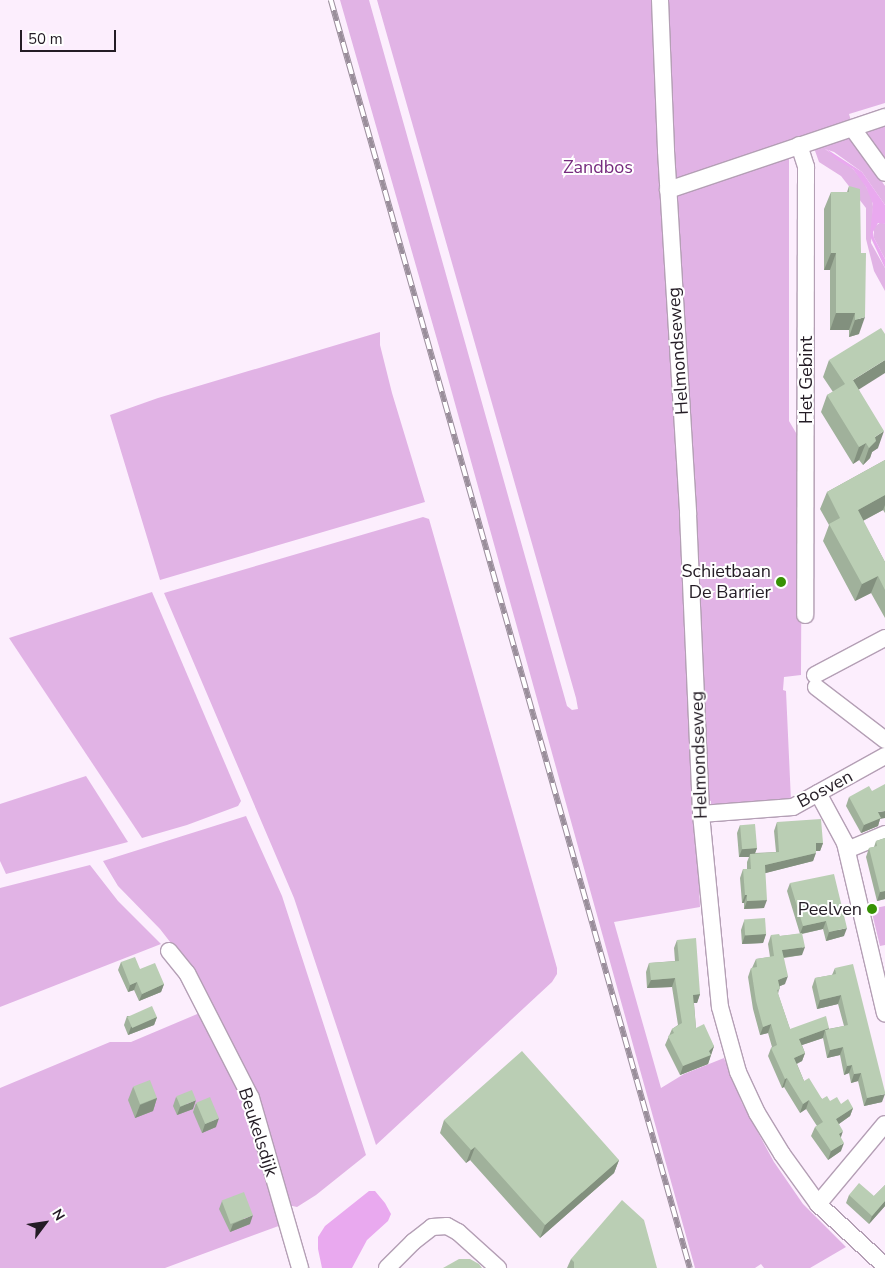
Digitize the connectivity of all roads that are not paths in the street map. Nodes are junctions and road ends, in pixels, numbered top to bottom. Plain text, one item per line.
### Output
1 (660, 0) edge
2 (885, 118) edge
3 (853, 129) junction
4 (799, 145) junction
5 (885, 173) edge
6 (668, 190) junction
7 (805, 615) dead end
8 (885, 638) edge
9 (885, 740) edge
10 (885, 756) edge
11 (818, 793) junction
12 (701, 814) junction
13 (885, 834) edge
14 (847, 850) junction
15 (169, 951) dead end
16 (885, 1013) edge
17 (885, 1124) edge
18 (818, 1204) junction
19 (885, 1266) edge
20 (300, 1268) edge
21 (387, 1268) edge
22 (498, 1268) edge

1 - 6 street, Helmondseweg
2 - 3 street
3 - 4 street
3 - 5 street
4 - 6 street
4 - 7 street, Het Gebint
6 - 12 street, Helmondseweg
8 - 9 street
10 - 11 street, Bosven
11 - 12 street, Bosven
11 - 14 street
12 - 18 street, Helmondseweg
13 - 14 street
14 - 16 street
15 - 20 street, Beukelsdijk
17 - 18 street
18 - 19 street, Helmondseweg
21 - 22 street

